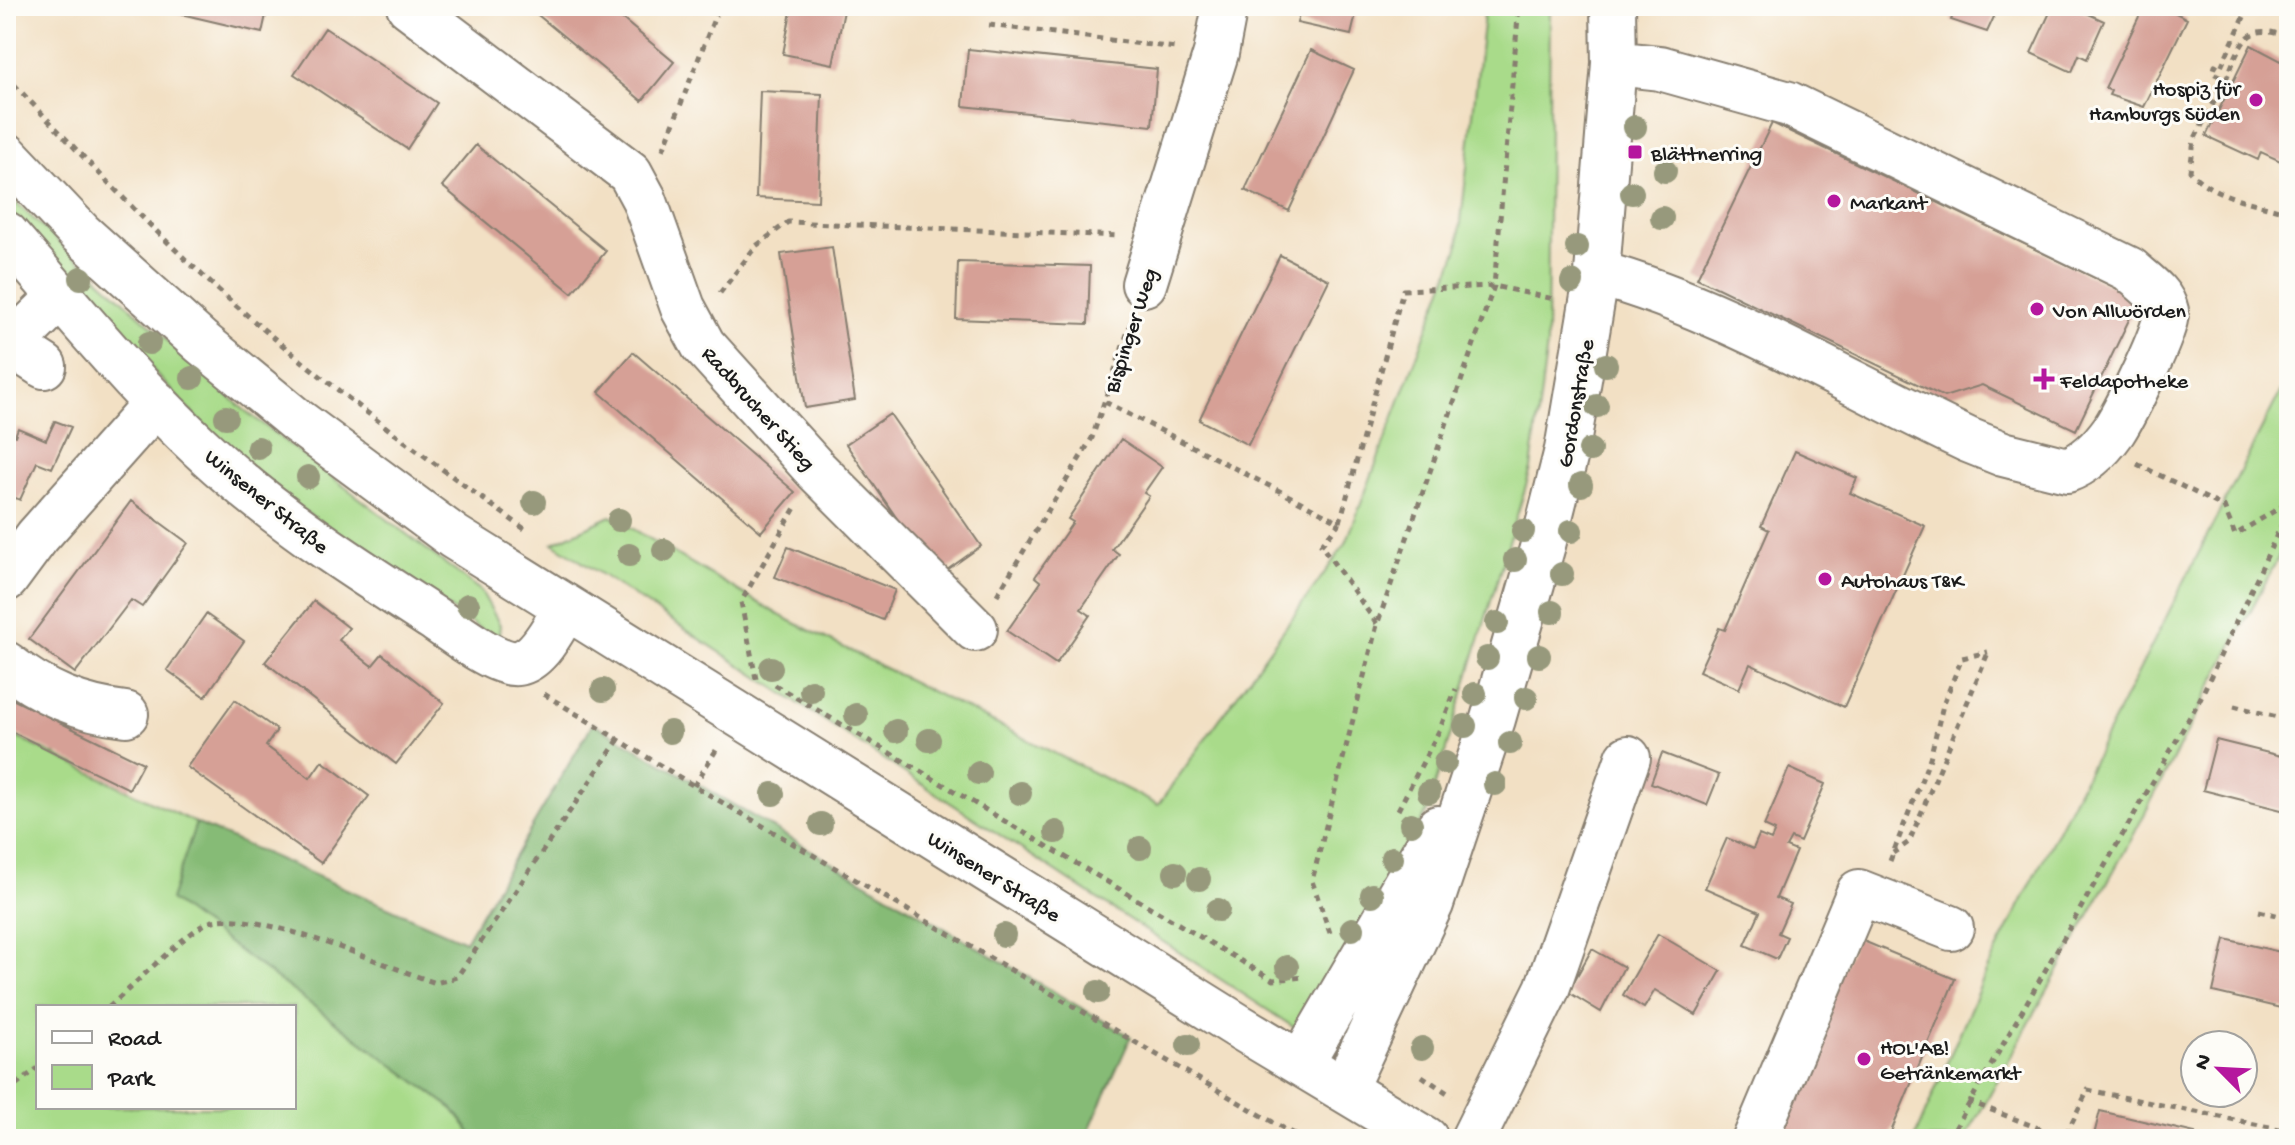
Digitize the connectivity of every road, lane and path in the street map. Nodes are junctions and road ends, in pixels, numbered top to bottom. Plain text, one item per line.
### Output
1 (409, 6) edge
2 (719, 6) edge
3 (1225, 6) edge
4 (1519, 6) edge
5 (1613, 6) edge
6 (2249, 6) edge
7 (989, 25) dead end
8 (2289, 38) edge
9 (1216, 53) junction
10 (1614, 63) junction
11 (6, 76) edge
12 (2226, 79) junction
13 (6, 155) edge
14 (644, 199) junction
15 (2289, 213) edge
16 (6, 234) edge
17 (1158, 239) junction
18 (1577, 278) junction
19 (1144, 284) joint
20 (1494, 286) junction
21 (61, 296) junction
22 (1555, 299) junction
23 (1552, 314) dead end
24 (693, 328) junction
25 (44, 366) dead end
26 (1105, 402) junction
27 (156, 403) junction
28 (2100, 446) junction
29 (816, 470) junction
30 (2289, 502) edge
31 (2289, 509) edge
32 (1340, 522) junction
33 (530, 533) dead end
34 (6, 579) edge
35 (565, 610) junction
36 (1377, 625) junction
37 (975, 629) joint
38 (499, 659) junction
39 (6, 664) edge
40 (744, 667) dead end
41 (1460, 678) dead end
42 (772, 683) dead end
43 (2234, 706) dead end
44 (126, 714) dead end
45 (2289, 720) edge
46 (619, 739) junction
47 (1628, 758) dead end
48 (1468, 787) junction
49 (1393, 818) dead end
50 (1893, 853) junction
51 (1875, 898) junction
52 (2259, 911) dead end
53 (2289, 918) edge
54 (1338, 925) dead end
55 (1951, 928) dead end
56 (1309, 976) dead end
57 (111, 1005) edge
58 (1301, 1063) junction
59 (36, 1070) edge
60 (1344, 1089) junction
61 (6, 1092) edge
62 (1968, 1101) junction
63 (2289, 1131) edge
64 (1302, 1139) edge
65 (1426, 1139) edge
66 (1473, 1139) edge
67 (1755, 1139) edge
68 (1949, 1139) edge

1 - 14 street, Radbrucher Stieg
2 - 14 path
3 - 9 street, Bispinger Weg
4 - 20 path
5 - 10 street, Gordonstraße
6 - 12 path
7 - 9 path
8 - 12 path
9 - 17 street, Bispinger Weg
10 - 18 street, Gordonstraße
10 - 28 street
11 - 33 path
12 - 15 path
13 - 35 street, Winsener Straße
14 - 24 street, Radbrucher Stieg
16 - 21 street, Winsener Straße
17 - 19 street, Bispinger Weg
17 - 24 path
18 - 22 path
18 - 28 street
18 - 48 street, Gordonstraße
19 - 26 path, Bispinger Weg
20 - 22 path
20 - 32 path
20 - 36 path
21 - 25 street
21 - 27 street, Winsener Straße
22 - 23 path
24 - 29 street, Radbrucher Stieg
26 - 32 path
26 - 37 path, Bispinger Weg
27 - 34 street
27 - 38 street, Winsener Straße
28 - 30 path
29 - 37 street, Radbrucher Stieg
29 - 40 path
31 - 62 path
32 - 36 path
35 - 38 street
35 - 58 street, Winsener Straße
36 - 54 path
38 - 46 path
39 - 44 street
41 - 49 path
42 - 56 path
43 - 45 path
46 - 57 path
46 - 64 path
47 - 66 street
48 - 58 street, Gordonstraße
48 - 60 street, Gordonstraße
50 - 50 path
50 - 51 path
51 - 55 street
51 - 67 street
52 - 53 path
58 - 60 street, Winsener Straße
59 - 61 path
60 - 65 street, Winsener Straße
62 - 63 path
62 - 68 path

